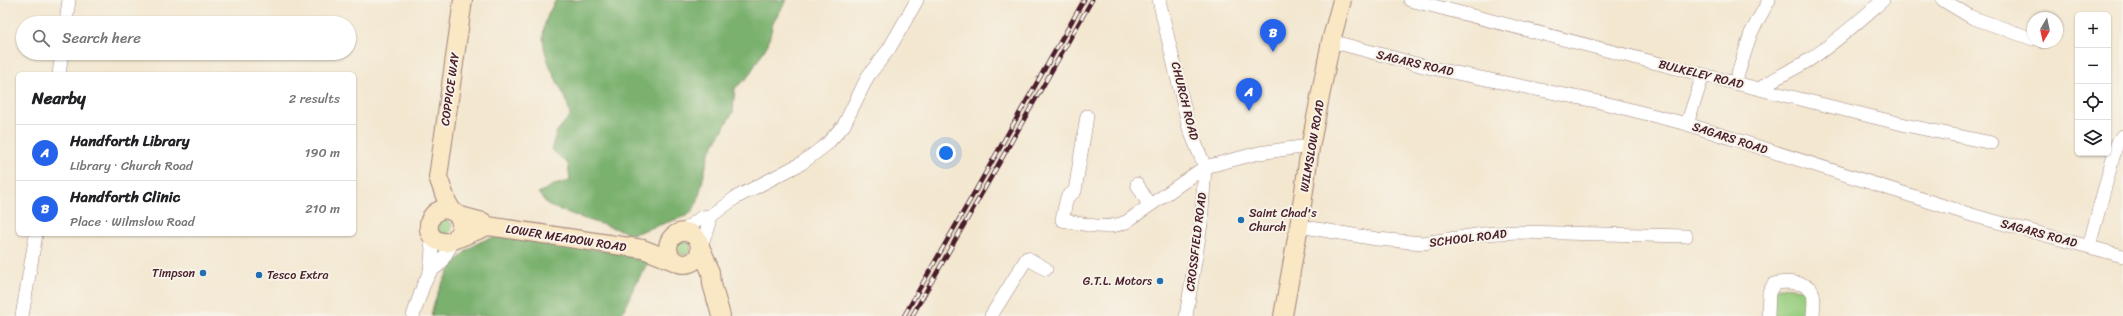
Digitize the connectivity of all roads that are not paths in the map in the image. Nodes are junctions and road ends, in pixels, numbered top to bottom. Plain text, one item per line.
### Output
1 (69, 0) edge
2 (463, 0) edge
3 (917, 0) edge
4 (1159, 0) edge
5 (1342, 0) edge
6 (1410, 0) edge
7 (1769, 0) edge
8 (1883, 0) edge
9 (1943, 0) edge
10 (67, 16) edge
11 (2027, 37) edge
12 (1331, 41) junction
13 (61, 60) edge
14 (59, 72) edge
15 (1704, 75) junction
16 (1735, 83) junction
17 (1761, 88) junction
18 (1087, 116) dead end
19 (1688, 124) junction
20 (2123, 136) edge
21 (1992, 143) dead end
22 (1310, 148) junction
23 (1205, 168) junction
24 (438, 177) junction
25 (1137, 184) dead end
26 (1149, 205) junction
27 (455, 213) junction
28 (711, 216) junction
29 (488, 226) junction
30 (1299, 226) junction
31 (429, 229) junction
32 (678, 233) junction
33 (36, 236) edge
34 (1686, 236) dead end
35 (454, 239) junction
36 (2089, 246) junction
37 (701, 248) junction
38 (643, 249) junction
39 (2123, 256) edge
40 (679, 263) junction
41 (1046, 269) dead end
42 (430, 272) junction
43 (712, 284) junction
44 (22, 316) edge
45 (413, 316) edge
46 (721, 316) edge
47 (991, 316) edge
48 (1186, 316) edge
49 (1283, 316) edge
50 (1768, 316) edge
51 (1813, 316) edge

1 - 10 street
2 - 24 street, COPPICE WAY
3 - 28 street, LOWER MEADOW ROAD
4 - 23 street, CHURCH ROAD
5 - 12 street, WILMSLOW ROAD
6 - 15 street, BULKELEY ROAD
7 - 16 street
8 - 17 street
9 - 11 street
12 - 19 street, SAGARS ROAD
12 - 22 street, WILMSLOW ROAD
13 - 14 street
15 - 16 street, BULKELEY ROAD
15 - 19 street
16 - 17 street, BULKELEY ROAD
17 - 21 street, BULKELEY ROAD
18 - 26 street
19 - 36 street, SAGARS ROAD
20 - 36 street
22 - 23 street
22 - 30 street, WILMSLOW ROAD
23 - 26 street
23 - 48 street, CROSSFIELD ROAD
24 - 27 street, COPPICE WAY
24 - 31 street, COPPICE WAY
25 - 26 street
27 - 29 street, LOWER MEADOW ROAD
27 - 31 street
27 - 35 street
28 - 32 street, LOWER MEADOW ROAD
28 - 37 street
29 - 35 street, LOWER MEADOW ROAD
29 - 38 street, LOWER MEADOW ROAD
30 - 34 street, SCHOOL ROAD
30 - 49 street, WILMSLOW ROAD
31 - 35 street
31 - 42 street
32 - 37 street
32 - 38 street, LOWER MEADOW ROAD
32 - 40 street
33 - 44 street
35 - 42 street
36 - 39 street, SAGARS ROAD
37 - 40 street
37 - 43 street
38 - 40 street, LOWER MEADOW ROAD
40 - 43 street, LOWER MEADOW ROAD
41 - 47 street
42 - 45 street
43 - 46 street
50 - 51 street

